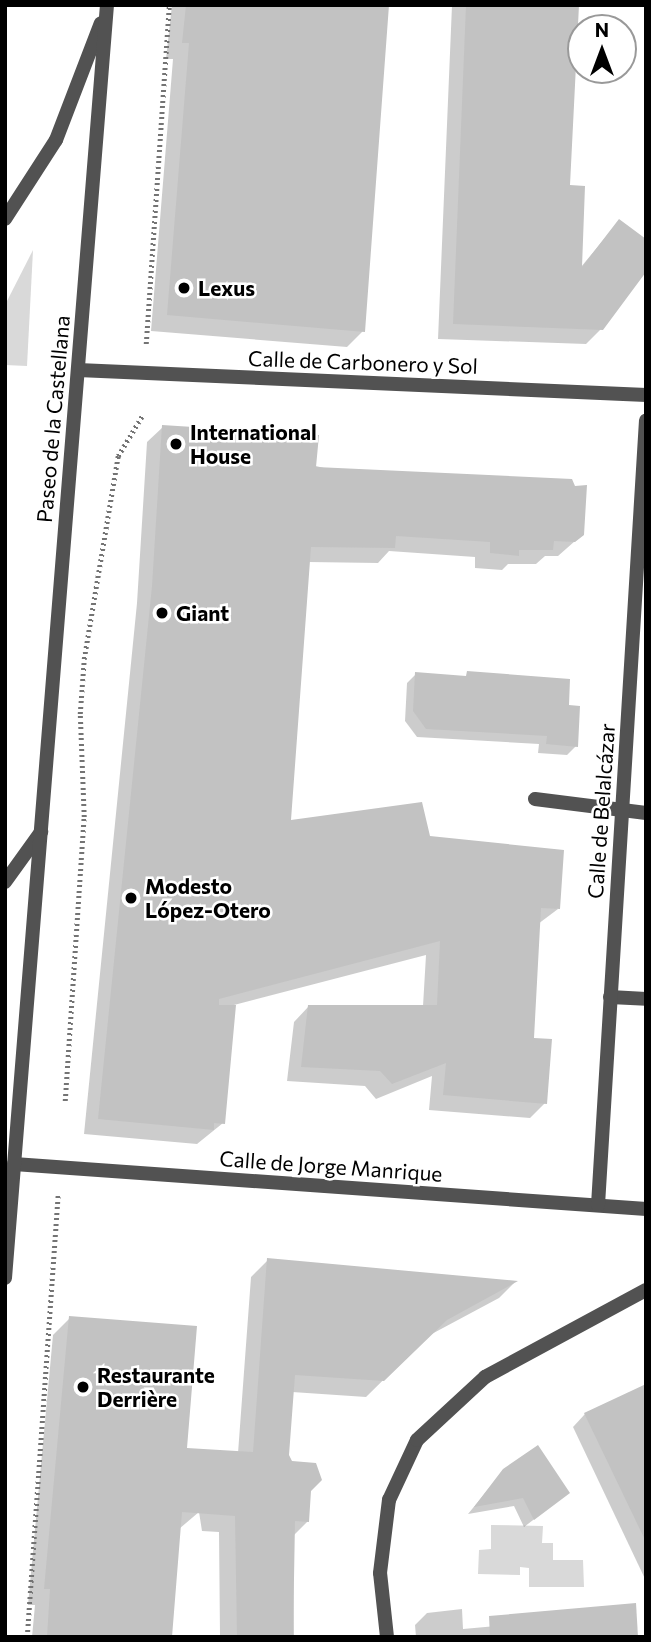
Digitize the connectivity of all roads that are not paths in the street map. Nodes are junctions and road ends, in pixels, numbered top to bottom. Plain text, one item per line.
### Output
1 (107, 7) edge
2 (5, 219) edge
3 (78, 370) junction
4 (646, 395) edge
5 (646, 420) edge
6 (640, 616) edge
7 (535, 799) dead end
8 (622, 811) junction
9 (646, 813) edge
10 (41, 832) junction
11 (5, 882) edge
12 (610, 997) junction
13 (646, 999) edge
14 (14, 1164) junction
15 (598, 1205) junction
16 (646, 1209) edge
17 (5, 1278) edge
18 (646, 1290) edge
19 (387, 1637) edge

1 - 2 street, Paseo de la Castellana
1 - 3 street, Paseo de la Castellana
3 - 4 street, Calle de Carbonero y Sol
3 - 10 street, Paseo de la Castellana
5 - 6 street, Calle de Belalcázar
6 - 8 street, Calle de Belalcázar
7 - 8 street
8 - 9 street
8 - 12 street, Calle de Belalcázar
10 - 11 street
10 - 14 street, Paseo de la Castellana
12 - 13 street
12 - 15 street, Calle de Belalcázar
14 - 15 street, Calle de Jorge Manrique
14 - 17 street, Paseo de la Castellana
15 - 16 street, Calle de Jorge Manrique
18 - 19 street

